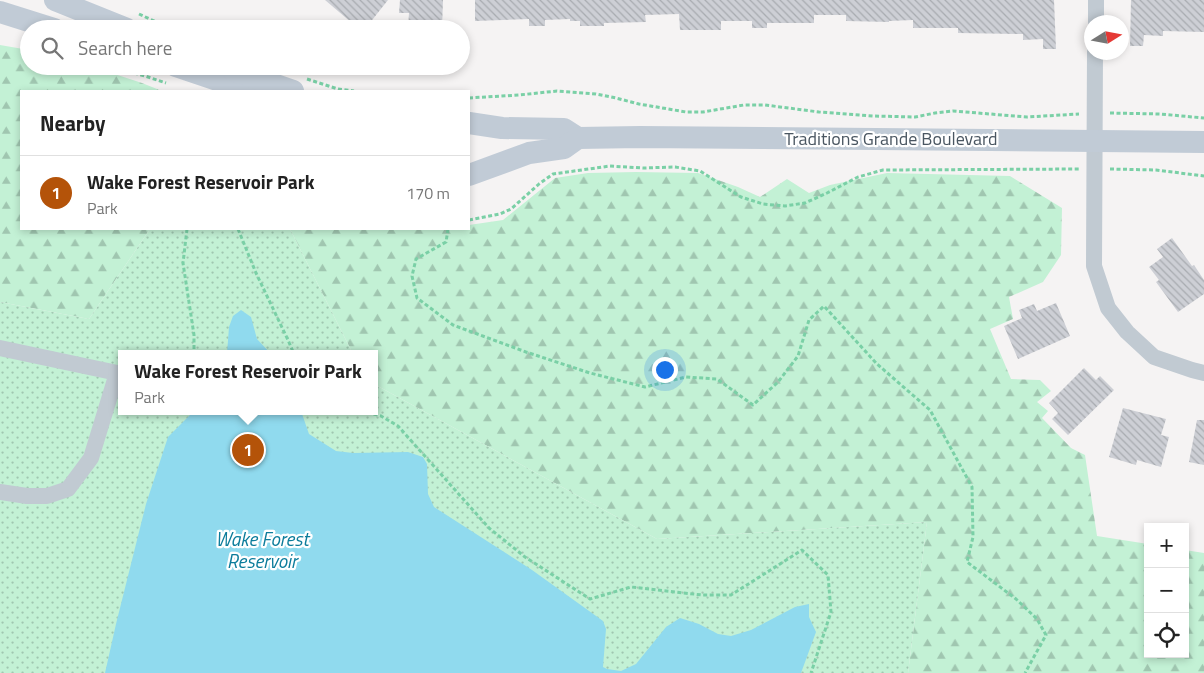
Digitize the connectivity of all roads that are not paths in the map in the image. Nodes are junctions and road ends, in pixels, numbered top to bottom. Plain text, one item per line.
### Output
1 (55, 0) edge
2 (1096, 0) edge
3 (87, 7) edge
4 (0, 12) edge
5 (1096, 15) edge
6 (25, 20) edge
7 (131, 20) edge
8 (1096, 60) edge
9 (261, 75) edge
10 (174, 76) edge
11 (298, 84) edge
12 (245, 90) edge
13 (470, 122) edge
14 (578, 138) junction
15 (1095, 141) junction
16 (1204, 142) edge
17 (470, 175) edge
18 (0, 348) edge
19 (1204, 373) edge
20 (118, 374) edge
21 (118, 380) edge
22 (0, 492) edge

1 - 3 main road
2 - 5 street
3 - 7 main road
4 - 6 main road
8 - 15 street
9 - 11 main road
10 - 12 main road
13 - 14 main road, Traditions Grande Boulevard
14 - 15 main road, Traditions Grande Boulevard
14 - 17 main road, Traditions Grande Boulevard
15 - 16 main road, Traditions Grande Boulevard
15 - 19 street
18 - 20 street
21 - 22 street

